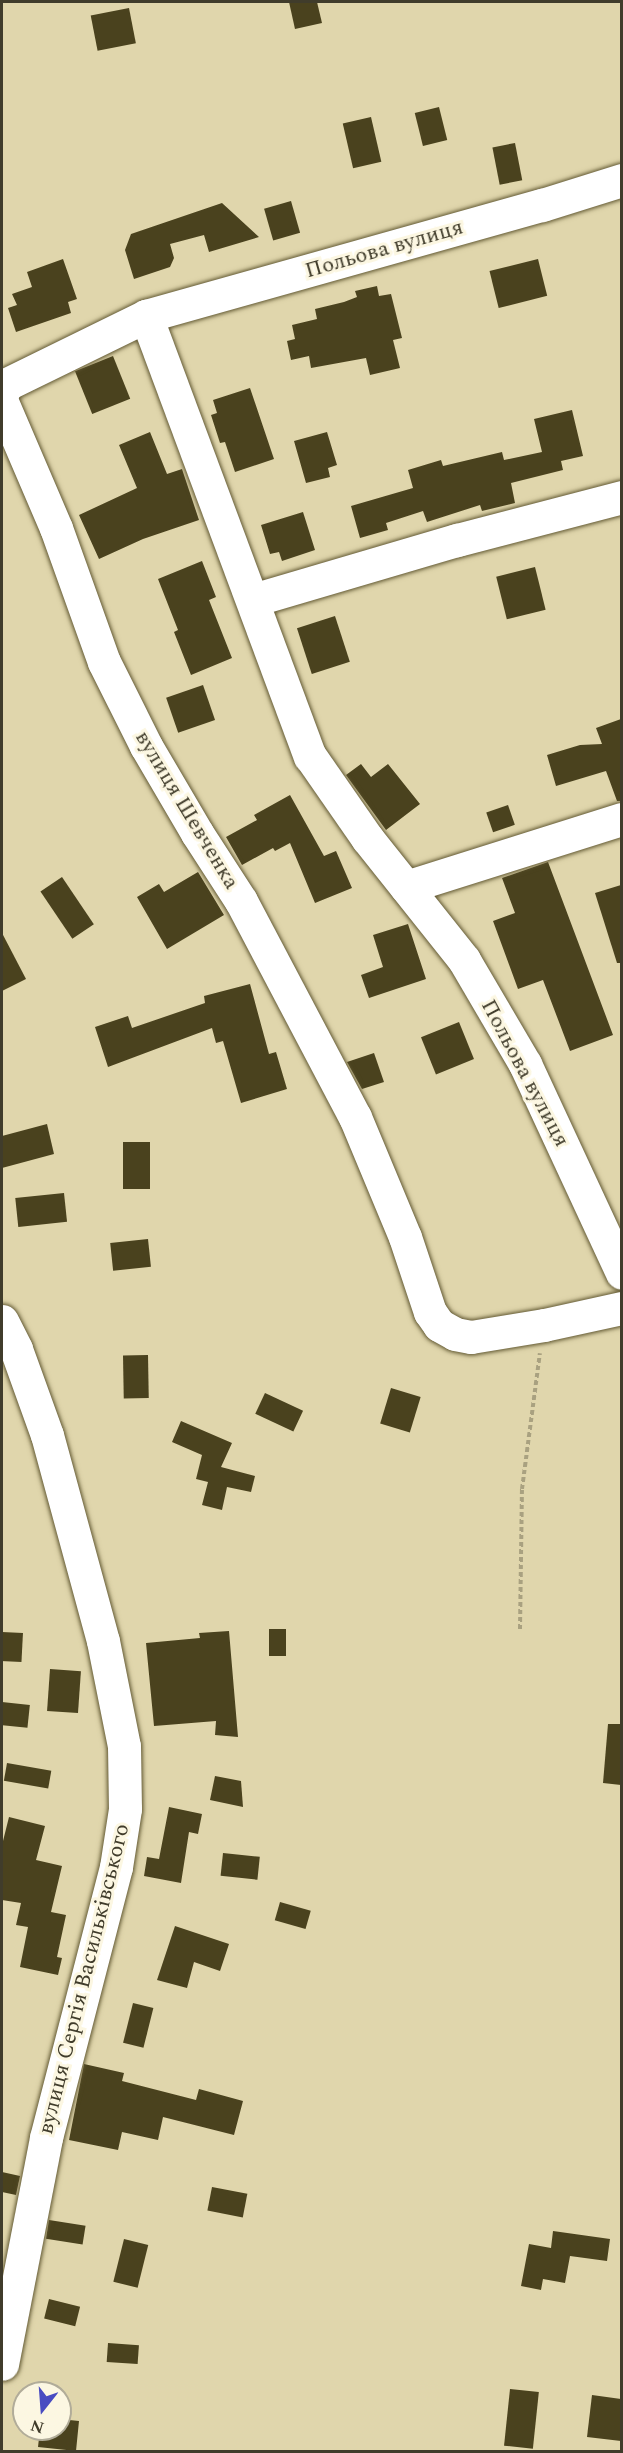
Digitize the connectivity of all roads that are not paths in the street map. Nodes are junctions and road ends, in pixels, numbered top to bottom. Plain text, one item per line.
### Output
1 (621, 180) edge
2 (146, 316) junction
3 (3, 393) edge
4 (621, 497) edge
5 (253, 600) junction
6 (621, 819) edge
7 (406, 887) junction
8 (621, 1273) edge
9 (621, 1308) edge
10 (2, 1321) edge
11 (2, 2364) edge

1 - 2 street, Польова вулиця
2 - 3 street, Польова вулиця
2 - 5 street, Польова вулиця
3 - 9 street, вулиця Шевченка
4 - 5 street
5 - 7 street, Польова вулиця
6 - 7 street
7 - 8 street, Польова вулиця
10 - 11 street, вулиця Сергія Васильківського

